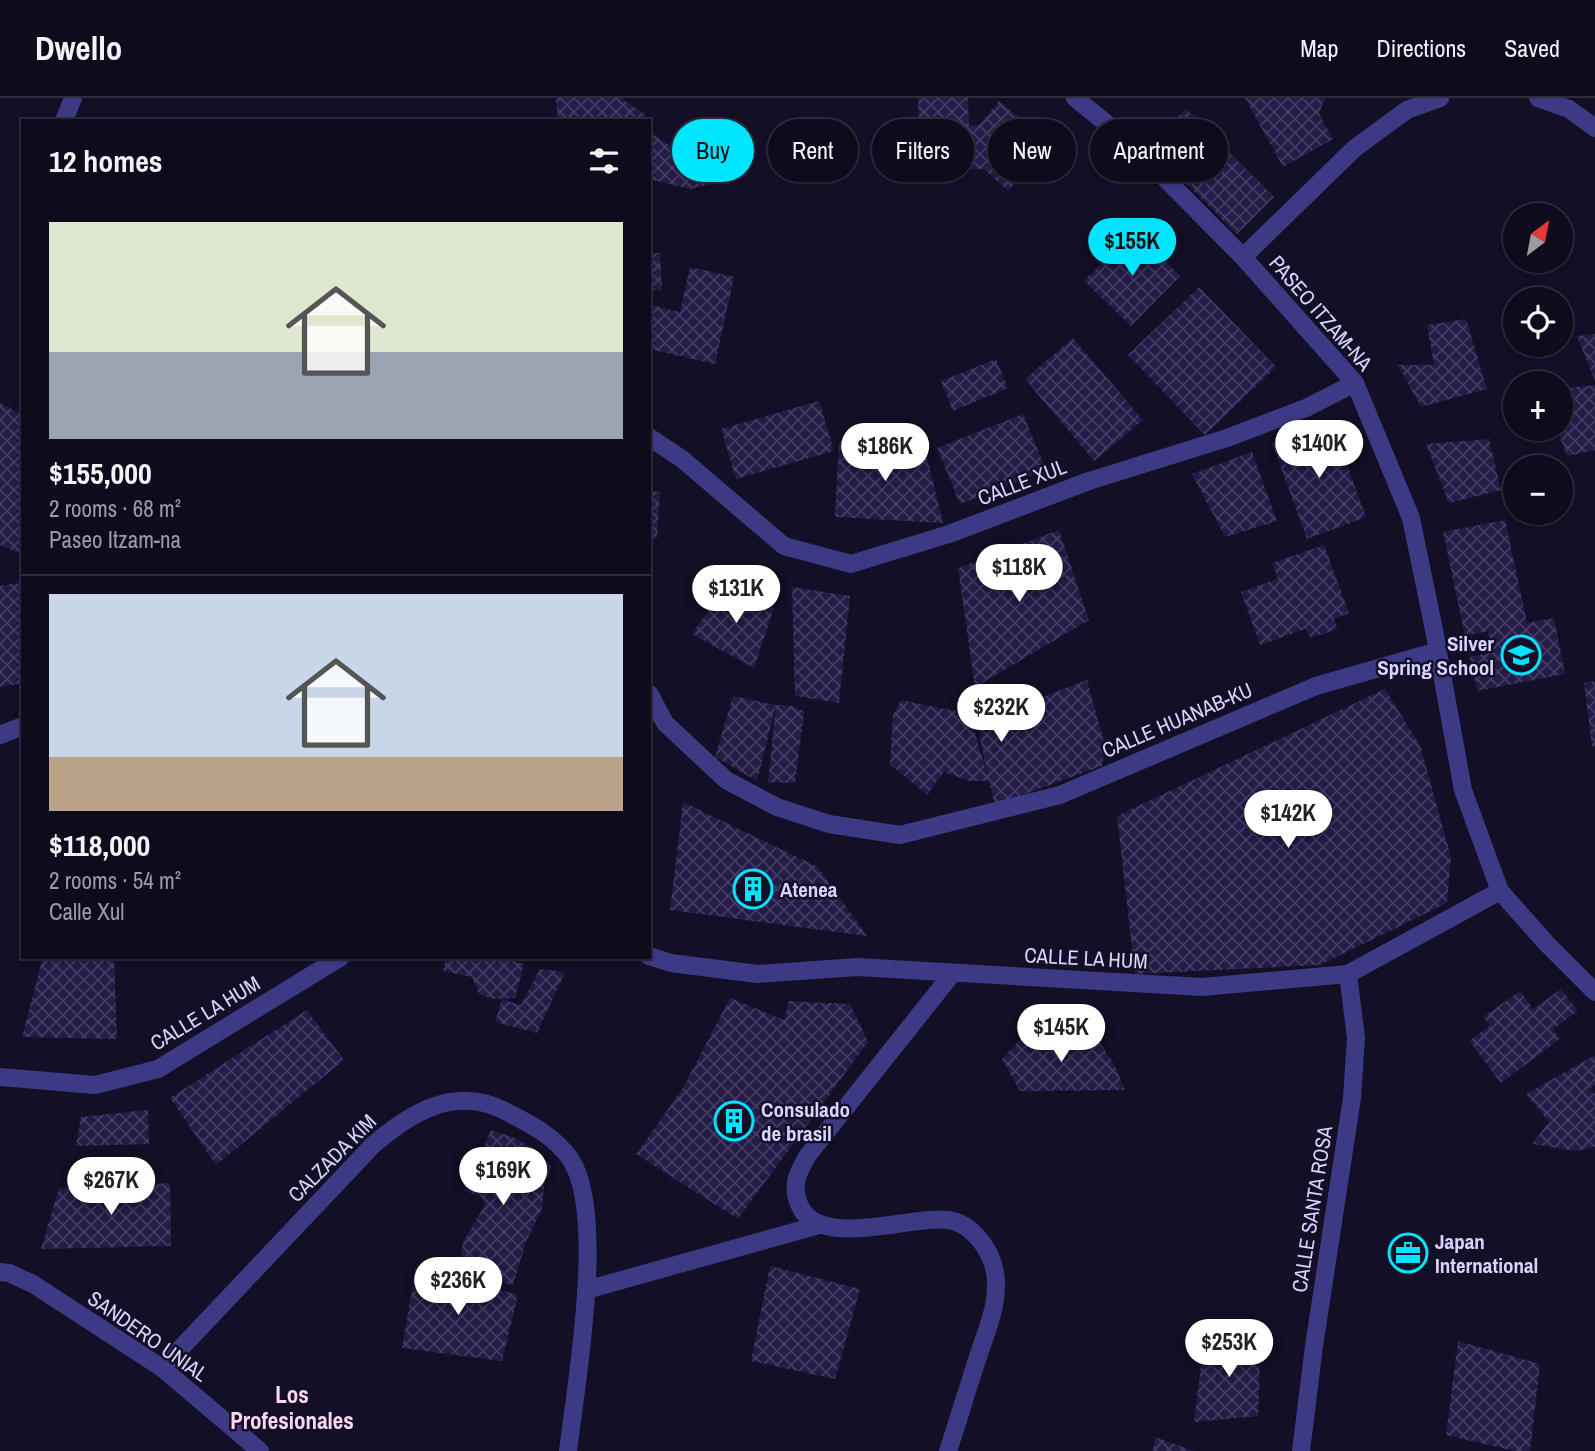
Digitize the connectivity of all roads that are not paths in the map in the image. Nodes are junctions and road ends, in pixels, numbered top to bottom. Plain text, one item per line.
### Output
1 (73, 98) edge
2 (1075, 98) edge
3 (1440, 98) edge
4 (1538, 98) edge
5 (65, 119) edge
6 (1595, 128) edge
7 (1242, 257) junction
8 (1355, 383) junction
9 (651, 439) edge
10 (1438, 651) junction
11 (651, 697) edge
12 (21, 727) edge
13 (0, 735) edge
14 (1500, 891) junction
15 (651, 957) edge
16 (338, 959) edge
17 (952, 974) junction
18 (1348, 974) junction
19 (1595, 992) edge
20 (0, 1077) edge
21 (819, 1225) junction
22 (0, 1272) edge
23 (586, 1290) junction
24 (162, 1368) junction
25 (260, 1451) edge
26 (568, 1451) edge
27 (948, 1451) edge
28 (1301, 1451) edge

1 - 5 street
2 - 7 street, PASEO ITZAM-NA
3 - 7 street
4 - 6 street
7 - 8 street, PASEO ITZAM-NA
8 - 9 street, CALLE XUL
8 - 10 street, PASEO ITZAM-NA
10 - 11 street, CALLE HUANAB-KU
10 - 14 street, PASEO ITZAM-NA
12 - 13 street
14 - 18 street, CALLE LA HUM
14 - 19 street, PASEO ITZAM-NA
15 - 17 street, CALLE LA HUM
16 - 20 street, CALLE LA HUM
17 - 18 street, CALLE LA HUM
17 - 21 street
18 - 28 street, CALLE SANTA ROSA
21 - 23 street
21 - 27 street
22 - 24 street, SANDERO UNIAL
23 - 24 street, CALZADA KIM
23 - 26 street, CALZADA KIM
24 - 25 street, SANDERO UNIAL

